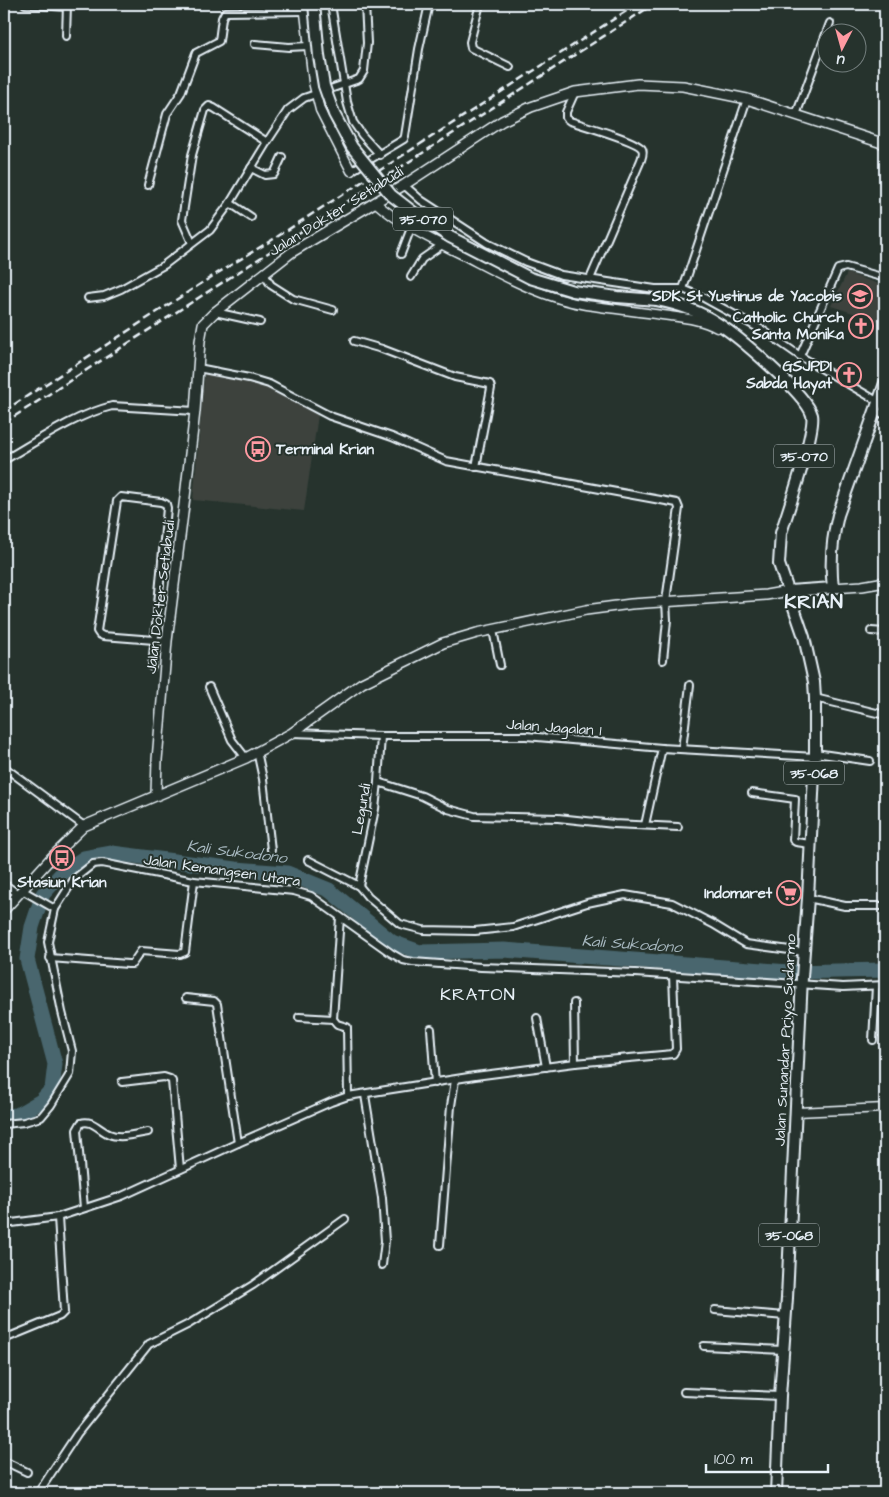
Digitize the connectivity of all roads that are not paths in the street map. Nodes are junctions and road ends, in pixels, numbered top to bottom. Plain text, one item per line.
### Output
1 (25, 4) edge
2 (314, 4) edge
3 (331, 4) edge
4 (365, 4) edge
5 (429, 4) edge
6 (480, 4) edge
7 (67, 6) edge
8 (304, 7) edge
9 (66, 36) dead end
10 (254, 44) dead end
11 (308, 46) junction
12 (816, 61) edge
13 (510, 67) dead end
14 (344, 84) junction
15 (319, 92) junction
16 (575, 92) junction
17 (748, 98) junction
18 (796, 115) junction
19 (267, 142) junction
20 (885, 144) edge
21 (378, 156) junction
22 (282, 157) dead end
23 (251, 168) junction
24 (351, 172) joint
25 (148, 185) dead end
26 (402, 186) junction
27 (375, 202) junction
28 (230, 203) junction
29 (251, 217) dead end
30 (411, 228) junction
31 (192, 243) junction
32 (442, 245) junction
33 (401, 254) dead end
34 (523, 267) junction
35 (264, 274) junction
36 (411, 276) dead end
37 (885, 278) edge
38 (590, 279) junction
39 (516, 283) junction
40 (683, 289) junction
41 (88, 298) dead end
42 (332, 310) dead end
43 (215, 312) junction
44 (260, 322) dead end
45 (354, 341) dead end
46 (745, 344) junction
47 (800, 356) junction
48 (198, 368) junction
49 (885, 383) edge
50 (880, 409) edge
51 (194, 411) junction
52 (4, 460) edge
53 (476, 467) junction
54 (885, 582) edge
55 (833, 588) junction
56 (789, 592) junction
57 (666, 601) junction
58 (493, 630) junction
59 (871, 631) dead end
60 (885, 632) edge
61 (154, 640) junction
62 (167, 641) junction
63 (663, 660) dead end
64 (500, 664) dead end
65 (152, 668) dead end
66 (690, 685) dead end
67 (209, 687) dead end
68 (815, 698) junction
69 (885, 715) edge
70 (292, 732) junction
71 (381, 736) junction
72 (662, 748) junction
73 (682, 749) junction
74 (257, 751) junction
75 (815, 755) junction
76 (246, 758) junction
77 (870, 761) dead end
78 (4, 767) edge
79 (378, 782) junction
80 (752, 793) dead end
81 (156, 794) junction
82 (645, 825) junction
83 (84, 826) junction
84 (678, 826) dead end
85 (810, 844) junction
86 (271, 850) dead end
87 (308, 860) dead end
88 (194, 881) junction
89 (4, 884) edge
90 (359, 886) junction
91 (20, 892) junction
92 (808, 898) junction
93 (885, 906) edge
94 (54, 908) junction
95 (4, 910) edge
96 (340, 917) junction
97 (804, 954) junction
98 (50, 958) junction
99 (673, 976) junction
100 (802, 980) junction
101 (885, 985) edge
102 (876, 986) junction
103 (186, 998) dead end
104 (574, 1003) dead end
105 (299, 1017) dead end
106 (537, 1018) dead end
107 (334, 1019) junction
108 (431, 1029) dead end
109 (873, 1040) dead end
110 (575, 1063) junction
111 (546, 1067) junction
112 (455, 1080) junction
113 (122, 1082) dead end
114 (435, 1083) junction
115 (365, 1094) junction
116 (348, 1096) junction
117 (885, 1108) edge
118 (797, 1112) junction
119 (4, 1124) edge
120 (148, 1132) dead end
121 (238, 1143) junction
122 (180, 1169) junction
123 (84, 1208) junction
124 (58, 1217) junction
125 (345, 1219) dead end
126 (4, 1224) edge
127 (440, 1245) dead end
128 (382, 1264) dead end
129 (715, 1310) dead end
130 (786, 1316) junction
131 (4, 1339) edge
132 (704, 1346) dead end
133 (783, 1350) junction
134 (684, 1392) dead end
135 (780, 1396) junction
136 (4, 1462) edge
137 (28, 1472) dead end
138 (38, 1493) edge
139 (776, 1493) edge

1 - 7 street
2 - 46 main road, 35-070, bridge
3 - 14 street
4 - 14 street
5 - 21 street
6 - 13 street
7 - 9 street
8 - 11 street
8 - 25 street
10 - 11 street
11 - 15 street
12 - 18 street
14 - 15 street, bridge
14 - 21 street
15 - 19 street
15 - 24 street
16 - 17 main road, Jalan Dokter Setiabudi
16 - 26 main road, Jalan Dokter Setiabudi
16 - 38 street
17 - 18 main road, Jalan Dokter Setiabudi
17 - 40 street
18 - 20 main road, Jalan Dokter Setiabudi
19 - 23 street
19 - 31 street
21 - 24 street
22 - 23 street
23 - 28 street
26 - 27 main road, Jalan Dokter Setiabudi
26 - 34 street
27 - 30 street
27 - 35 main road, Jalan Dokter Setiabudi
28 - 29 street
28 - 31 street
30 - 32 street
30 - 33 street
31 - 41 street
32 - 36 street
32 - 39 street
34 - 38 street
34 - 39 street
35 - 42 street
35 - 43 main road, Jalan Dokter Setiabudi
37 - 47 street
38 - 40 street
39 - 46 street
40 - 47 street
43 - 44 street
43 - 48 main road, Jalan Dokter Setiabudi
45 - 53 street
46 - 56 main road, 35-070
47 - 50 street
48 - 51 main road, Jalan Dokter Setiabudi
48 - 53 street
49 - 50 main road
50 - 55 main road
51 - 52 street
51 - 62 main road, Jalan Dokter Setiabudi
53 - 57 street
54 - 55 main road
55 - 56 main road
56 - 57 main road
56 - 68 main road, Jalan Sunandar Priyo Sudarmo / 35-068
57 - 58 main road
57 - 63 street
58 - 64 street
58 - 70 main road
59 - 60 street
61 - 61 street
61 - 62 street
61 - 65 street
62 - 81 main road, Jalan Dokter Setiabudi
66 - 73 street
67 - 76 street
68 - 69 street
68 - 75 main road, Jalan Sunandar Priyo Sudarmo / 35-068
70 - 71 street, Jalan Jagalan 1
70 - 74 main road
71 - 72 street, Jalan Jagalan 1
71 - 79 street, Legundi
72 - 73 street, Jalan Jagalan 1
72 - 82 street
73 - 75 street, Jalan Jagalan 1
74 - 76 main road
74 - 86 street
75 - 77 street, Jalan Jagalan 1
75 - 85 main road, Jalan Sunandar Priyo Sudarmo / 35-068
76 - 81 main road
78 - 83 street
79 - 82 street
79 - 90 street, Legundi
80 - 85 street
81 - 83 main road
82 - 84 street
83 - 91 main road
85 - 92 main road, Jalan Sunandar Priyo Sudarmo / 35-068
87 - 90 street
88 - 94 street, Jalan Kemangsen Utara
88 - 96 street, Jalan Kemangsen Utara
88 - 98 street
89 - 91 street
90 - 97 street
91 - 94 street
91 - 95 main road
92 - 93 street
92 - 97 main road, Jalan Sunandar Priyo Sudarmo / 35-068
94 - 98 street, Jalan Kemangsen Utara
96 - 99 street, Jalan Kemangsen Utara
96 - 107 street
97 - 100 main road, Jalan Sunandar Priyo Sudarmo / 35-068
98 - 119 street, Jalan Kemangsen Utara
99 - 100 street, Jalan Kemangsen Utara
99 - 110 street
100 - 102 street, Jalan Kemangsen Utara
100 - 118 main road, Jalan Sunandar Priyo Sudarmo / 35-068
101 - 102 street, Jalan Kemangsen Utara
102 - 109 street
103 - 121 street
104 - 110 street
105 - 107 street
106 - 111 street
107 - 116 street
108 - 114 street
110 - 111 street
111 - 112 street
112 - 114 street
112 - 127 street
113 - 122 street
114 - 115 street
115 - 116 street
115 - 128 street
116 - 121 street
117 - 118 street
118 - 130 main road, Jalan Sunandar Priyo Sudarmo / 35-068
120 - 123 street
121 - 122 street
122 - 123 street
123 - 124 street
124 - 126 street
124 - 131 street
125 - 138 street
129 - 130 street
130 - 133 main road, Jalan Sunandar Priyo Sudarmo / 35-068
132 - 133 street
133 - 135 main road, Jalan Sunandar Priyo Sudarmo / 35-068
134 - 135 street
135 - 139 main road, Jalan Sunandar Priyo Sudarmo / 35-068
136 - 137 street

